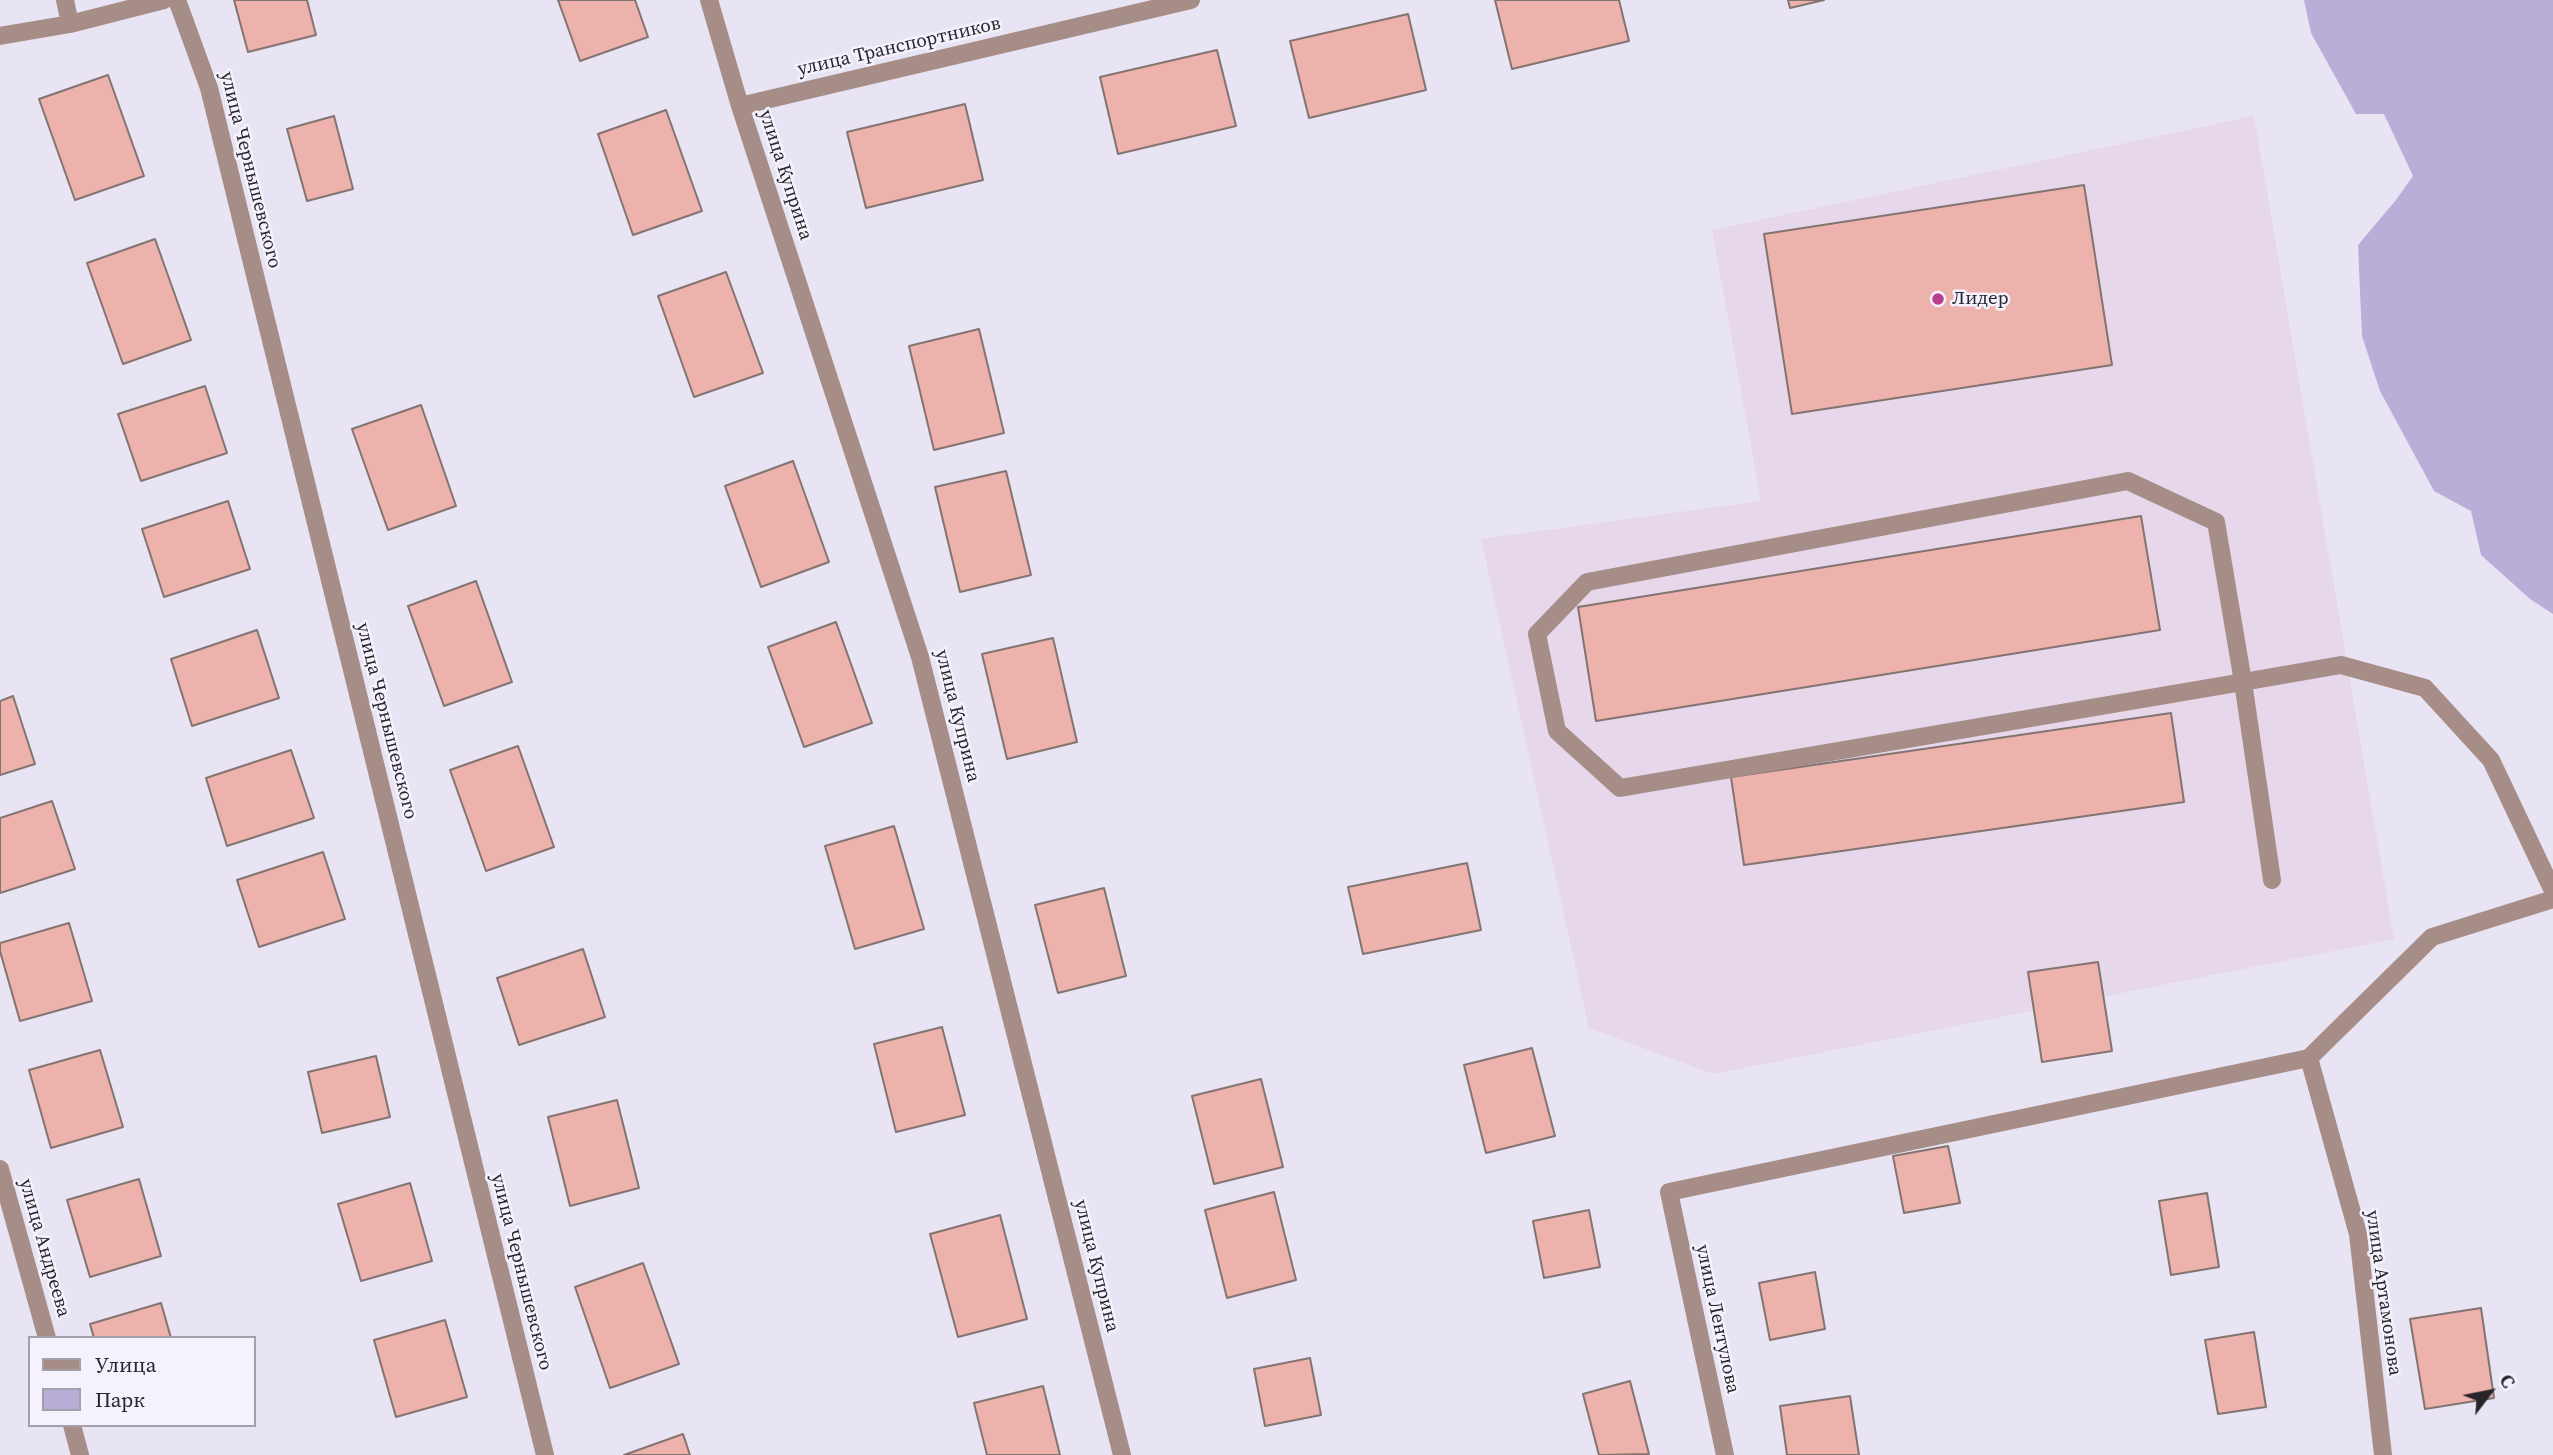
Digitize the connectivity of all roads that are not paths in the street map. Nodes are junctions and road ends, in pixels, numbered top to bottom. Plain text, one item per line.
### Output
1 (65, 0) edge
2 (164, 0) edge
3 (177, 0) edge
4 (709, 0) edge
5 (1191, 0) edge
6 (70, 24) junction
7 (0, 36) edge
8 (740, 106) junction
9 (2243, 681) junction
10 (2272, 880) dead end
11 (2553, 891) edge
12 (2553, 899) edge
13 (2309, 1058) junction
14 (0, 1169) edge
15 (46, 1336) edge
16 (73, 1427) edge
17 (80, 1455) edge
18 (545, 1455) edge
19 (1122, 1455) edge
20 (1725, 1455) edge
21 (2383, 1455) edge

1 - 6 street
2 - 6 street
3 - 18 street, улица Чернышевского
4 - 8 street, улица Куприна
5 - 8 street, улица Транспортников
6 - 7 street
8 - 19 street, улица Куприна
9 - 9 street
9 - 10 street
9 - 11 street
12 - 13 street
13 - 20 street, улица Лентулова
13 - 21 street, улица Артамонова
14 - 15 street, улица Андреева
16 - 17 street

